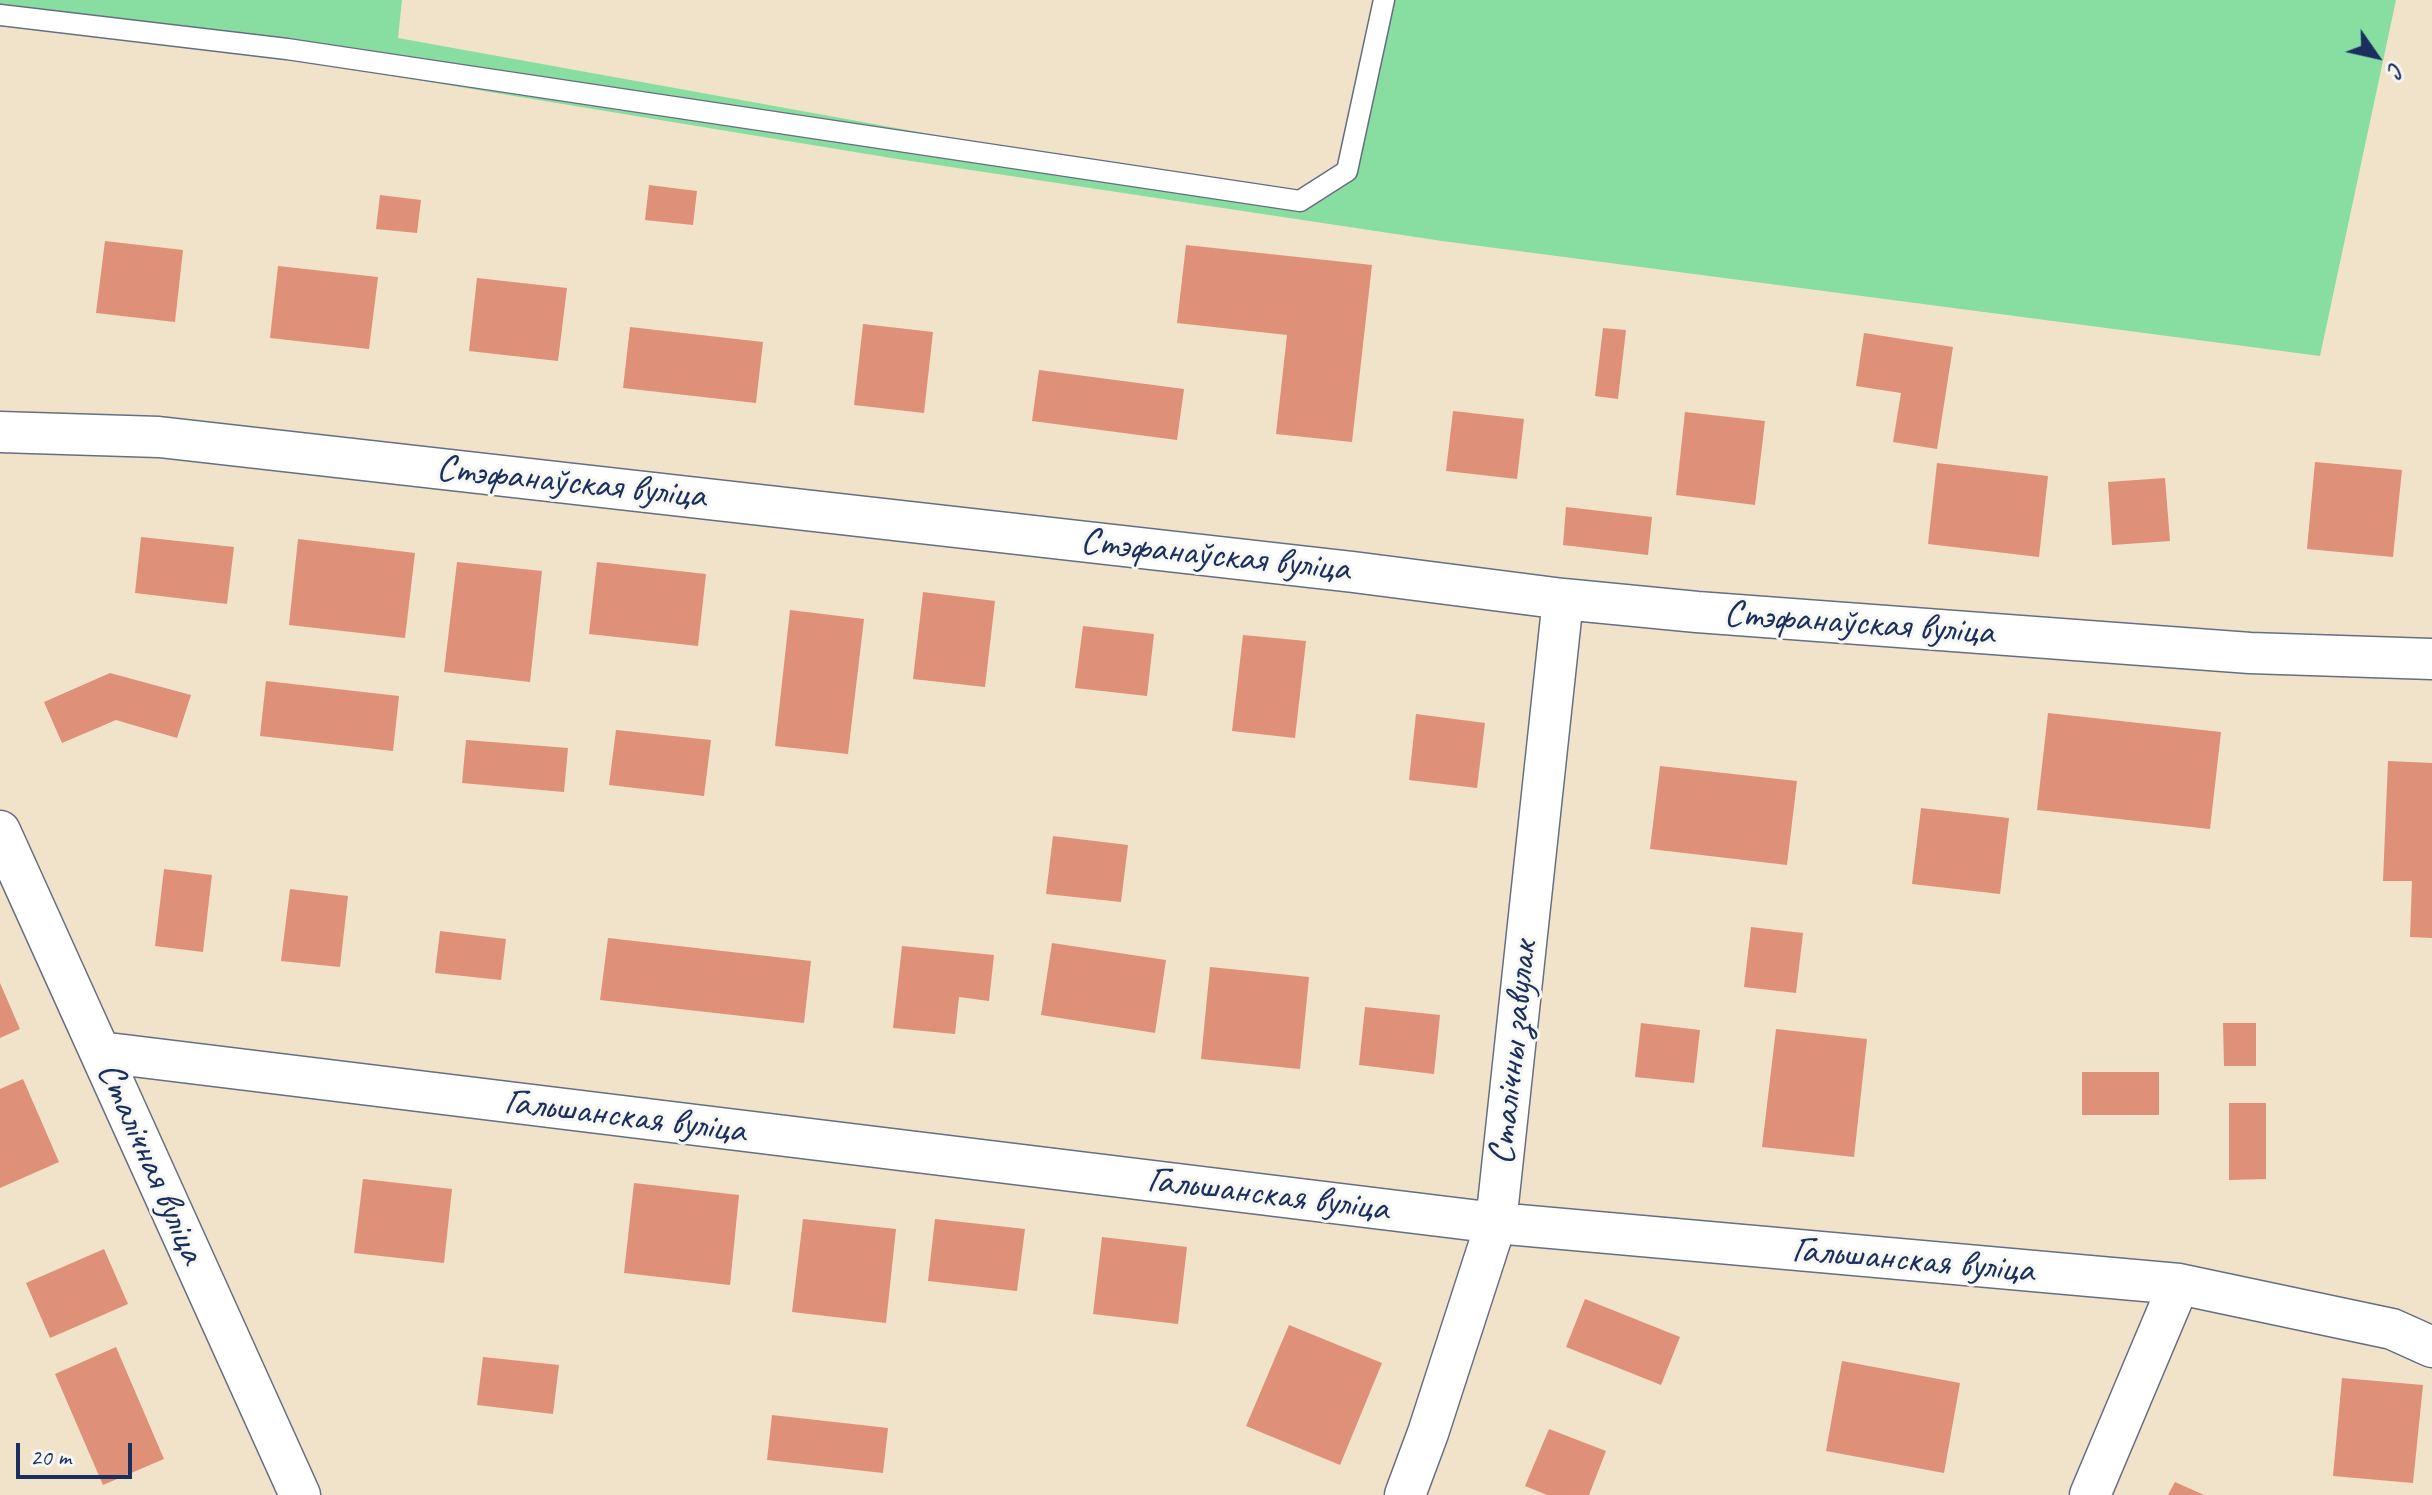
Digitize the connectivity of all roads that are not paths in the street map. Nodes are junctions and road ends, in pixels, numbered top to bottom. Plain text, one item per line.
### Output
1 (1384, 0) edge
2 (0, 15) edge
3 (0, 432) edge
4 (1563, 599) junction
5 (2432, 659) edge
6 (0, 831) edge
7 (100, 1052) junction
8 (1496, 1223) junction
9 (2179, 1284) junction
10 (2432, 1347) edge
11 (300, 1495) edge
12 (1405, 1495) edge
13 (2090, 1495) edge

1 - 2 lane
3 - 4 street, Стэфанаўская вуліца
4 - 5 street, Стэфанаўская вуліца
4 - 8 street, Сталічны завулак
6 - 7 street, Сталічная вуліца
7 - 8 street, Гальшанская вуліца
7 - 11 street, Сталічная вуліца
8 - 9 street, Гальшанская вуліца
8 - 12 street, Сталічны завулак
9 - 10 street, Гальшанская вуліца
9 - 13 street

